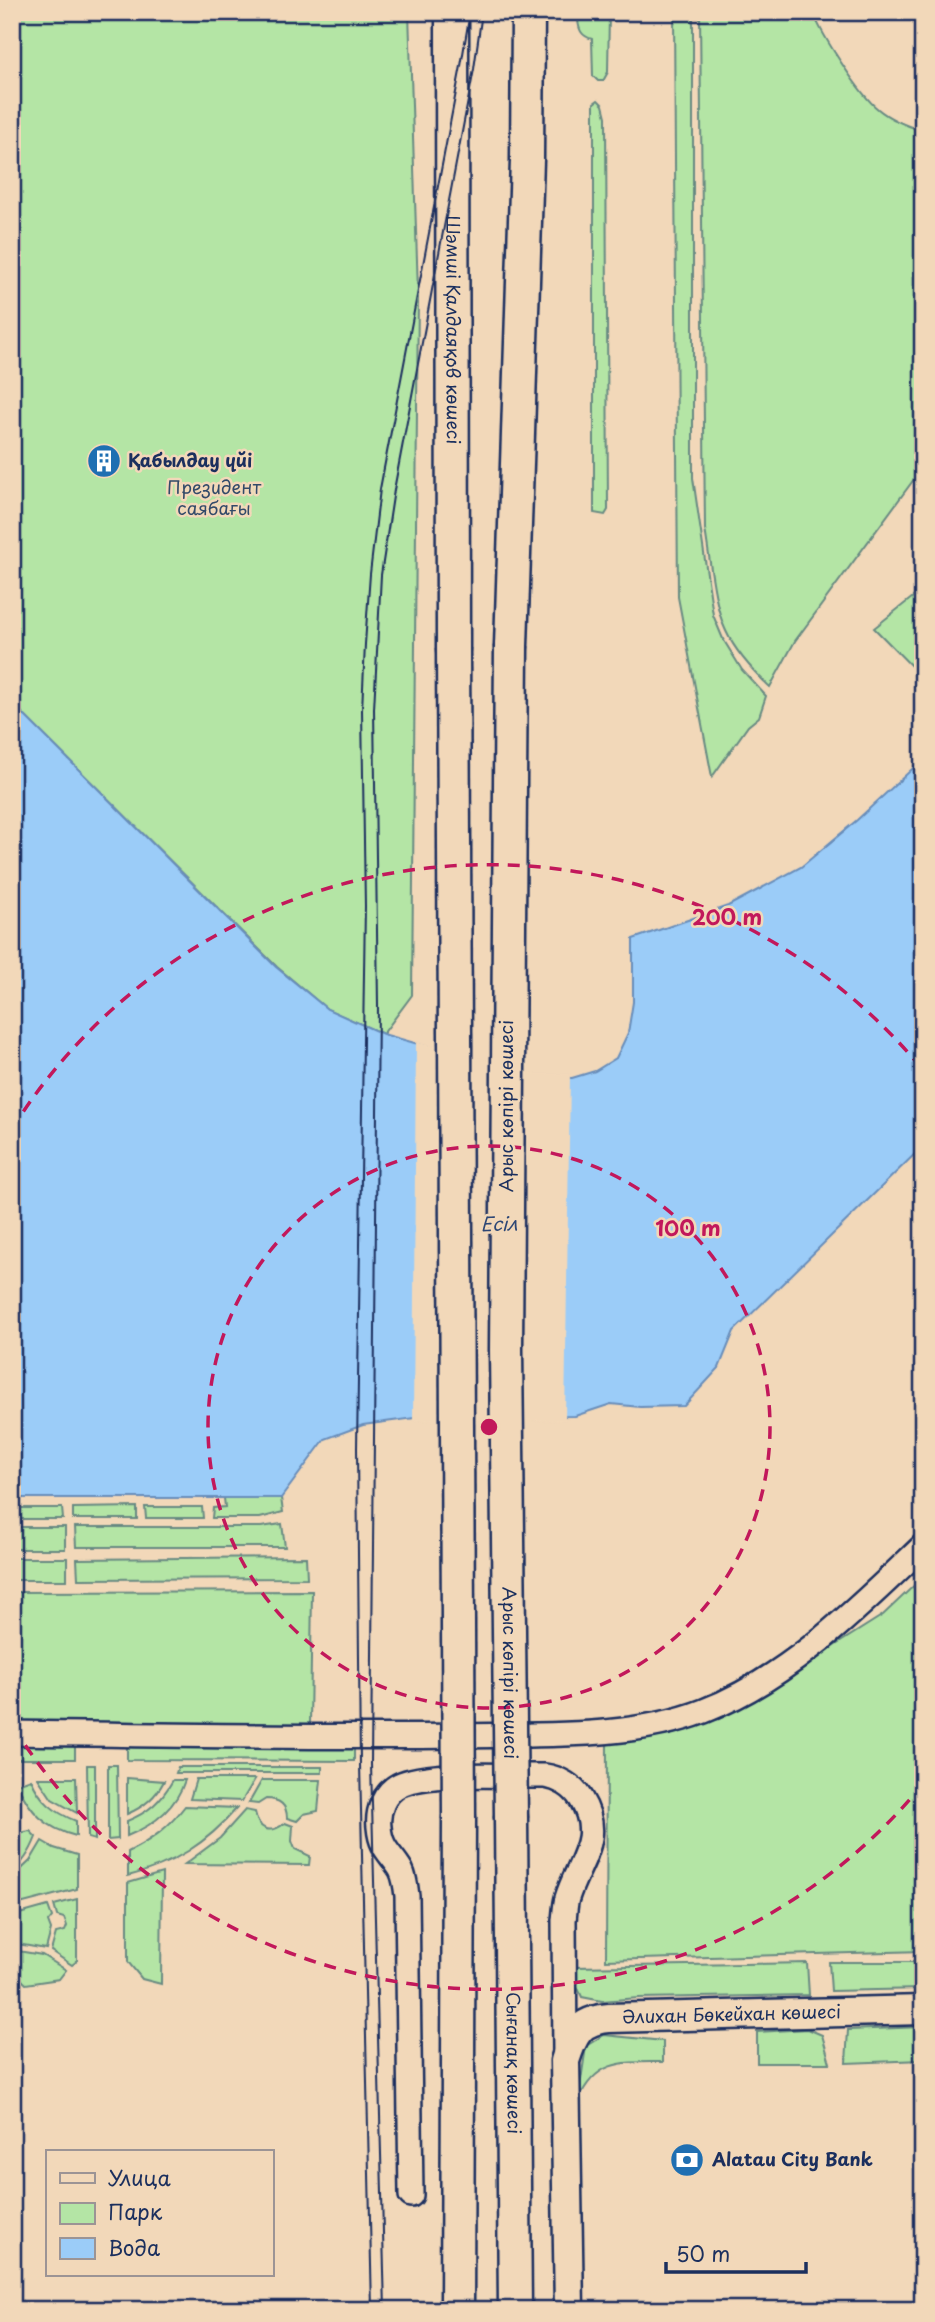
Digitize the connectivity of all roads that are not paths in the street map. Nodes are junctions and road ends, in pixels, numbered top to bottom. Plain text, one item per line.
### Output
1 (452, 12) edge
2 (528, 12) edge
3 (923, 1546) edge
4 (12, 1733) edge
5 (511, 1818) joint
6 (923, 2010) edge
7 (565, 2061) junction
8 (411, 2195) dead end
9 (457, 2310) edge
10 (515, 2310) edge
11 (569, 2310) edge

1 - 9 main road, Шәмші Қалдаяқов көшесі, bridge
2 - 5 main road, Арыс көпірі көшесі, bridge
3 - 4 street
5 - 10 main road, Сығанақ көшесі
6 - 7 street, Әлихан Бөкейхан көшесі
7 - 8 street
7 - 11 street

